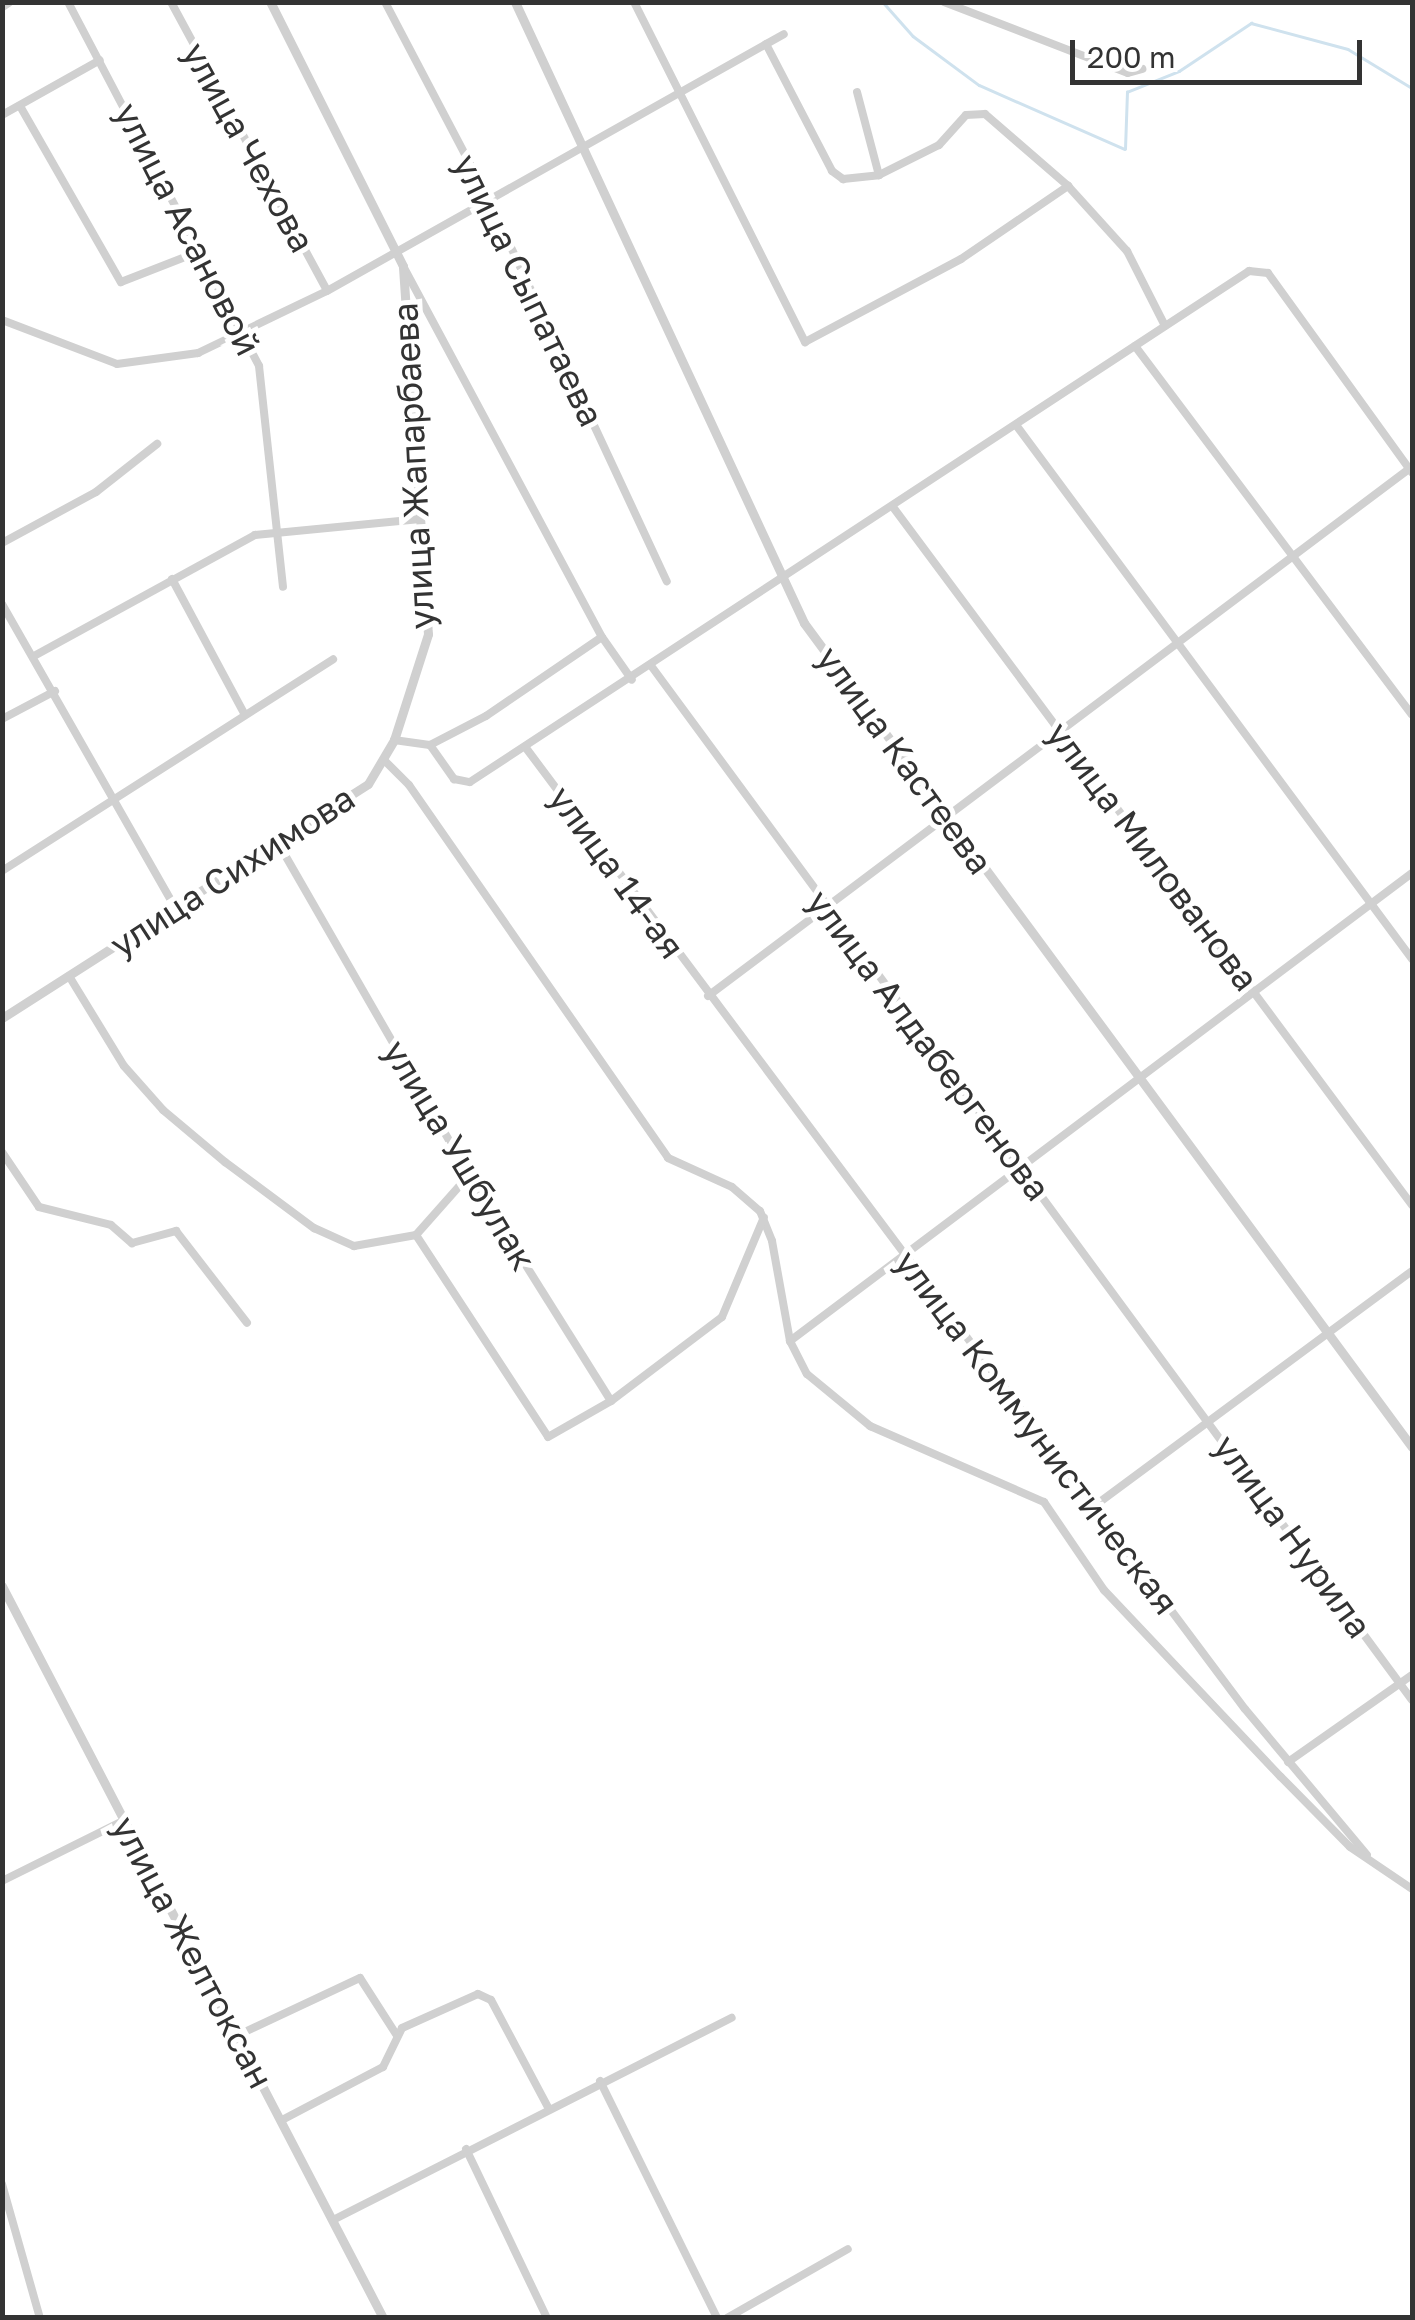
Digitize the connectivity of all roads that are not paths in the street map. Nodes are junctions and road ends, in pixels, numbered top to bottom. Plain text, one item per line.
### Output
1 (68, 2) edge
2 (171, 2) edge
3 (270, 2) edge
4 (386, 2) edge
5 (515, 2) edge
6 (634, 2) edge
7 (944, 2) edge
8 (784, 34) dead end
9 (766, 44) junction
10 (100, 60) junction
11 (1142, 68) dead end
12 (857, 92) dead end
13 (677, 93) junction
14 (872, 98) dead end
15 (864, 105) junction
16 (20, 106) junction
17 (2, 115) edge
18 (586, 148) junction
19 (879, 176) junction
20 (1068, 186) junction
21 (488, 198) junction
22 (397, 248) junction
23 (203, 250) junction
24 (403, 266) junction
25 (327, 290) junction
26 (2, 320) edge
27 (1166, 326) junction
28 (246, 331) junction
29 (1135, 346) junction
30 (1016, 426) junction
31 (157, 444) dead end
32 (1411, 471) edge
33 (894, 507) junction
34 (420, 519) junction
35 (278, 529) junction
36 (2, 543) edge
37 (1292, 554) junction
38 (172, 580) junction
39 (667, 580) dead end
40 (781, 580) junction
41 (283, 587) dead end
42 (2, 604) edge
43 (602, 637) junction
44 (1176, 642) junction
45 (34, 656) junction
46 (332, 660) dead end
47 (652, 667) junction
48 (632, 680) junction
49 (55, 691) junction
50 (245, 715) junction
51 (1412, 715) edge
52 (2, 719) edge
53 (1060, 730) junction
54 (394, 740) junction
55 (430, 746) junction
56 (526, 748) junction
57 (385, 762) junction
58 (114, 797) junction
59 (946, 816) junction
60 (278, 844) junction
61 (2, 871) edge
62 (1412, 874) edge
63 (1372, 904) junction
64 (175, 907) junction
65 (825, 908) junction
66 (1412, 959) edge
67 (69, 976) junction
68 (1255, 993) junction
69 (708, 996) junction
70 (2, 1018) edge
71 (1139, 1080) junction
72 (2, 1152) edge
73 (1019, 1168) junction
74 (469, 1175) junction
75 (1412, 1205) edge
76 (764, 1217) junction
77 (416, 1235) junction
78 (902, 1254) junction
79 (1412, 1272) edge
80 (247, 1323) dead end
81 (1329, 1332) junction
82 (790, 1341) junction
83 (611, 1400) junction
84 (1210, 1420) junction
85 (1412, 1447) edge
86 (1093, 1507) junction
87 (2, 1586) edge
88 (1412, 1675) edge
89 (1400, 1684) junction
90 (1412, 1700) edge
91 (1288, 1762) junction
92 (124, 1820) junction
93 (1373, 1862) junction
94 (2, 1880) edge
95 (1412, 1889) edge
96 (732, 2018) dead end
97 (396, 2034) junction
98 (236, 2036) junction
99 (600, 2081) junction
100 (548, 2108) junction
101 (282, 2120) junction
102 (466, 2149) junction
103 (2, 2184) edge
104 (332, 2220) junction
105 (848, 2249) dead end
106 (40, 2318) edge
107 (384, 2318) edge
108 (547, 2318) edge
109 (716, 2318) edge
110 (727, 2318) edge

1 - 10 street, улица Асановой
2 - 25 street, улица Чехова
3 - 22 street
4 - 21 street, улица Сыпатаева
5 - 18 street, улица Кастеева
6 - 13 street
7 - 11 street
8 - 9 street
9 - 13 street
9 - 19 street
10 - 16 street
10 - 23 street, улица Асановой
12 - 15 street
13 - 18 street
13 - 20 street
14 - 15 street
15 - 19 street
16 - 17 street
16 - 23 street
18 - 21 street
18 - 40 street, улица Кастеева
19 - 20 street
20 - 27 street
21 - 22 street
21 - 39 street, улица Сыпатаева
22 - 24 street, улица Жапарбаева
22 - 25 street
23 - 28 street, улица Асановой
24 - 34 street, улица Жапарбаева
24 - 43 street
25 - 28 street
26 - 28 street
27 - 29 street
27 - 32 street
28 - 35 street, улица Асановой
29 - 30 street
29 - 37 street
30 - 33 street
30 - 44 street
31 - 36 street
32 - 37 street
33 - 40 street
33 - 53 street, улица Милованова
34 - 35 street
34 - 54 street, улица Жапарбаева
35 - 38 street
35 - 41 street, улица Асановой
37 - 44 street
37 - 51 street
38 - 45 street
38 - 50 street
40 - 47 street
40 - 59 street, улица Кастеева
42 - 45 street
43 - 48 street
43 - 55 street
44 - 53 street
44 - 63 street
45 - 49 street
46 - 50 street
47 - 48 street
47 - 65 street, улица Алдабергенова
48 - 56 street
49 - 52 street
49 - 58 street
50 - 58 street
53 - 59 street
53 - 68 street, улица Милованова
54 - 55 street
54 - 57 street, улица Сихимова
55 - 56 street
56 - 69 street, улица 14-ая
57 - 60 street, улица Сихимова
57 - 76 street
58 - 61 street
58 - 64 street
59 - 65 street
59 - 71 street, улица Кастеева
60 - 64 street, улица Сихимова
60 - 74 street, улица Ушбулак
62 - 63 street
63 - 66 street
63 - 68 street
64 - 67 street, улица Сихимова
65 - 69 street
65 - 73 street, улица Алдабергенова
67 - 70 street, улица Сихимова
67 - 77 street
68 - 71 street
68 - 75 street, улица Милованова
69 - 78 street, улица Коммунистическая
71 - 73 street
71 - 81 street, улица Кастеева
72 - 80 street
73 - 78 street
73 - 84 street, улица Алдабергенова
74 - 77 street
74 - 83 street, улица Ушбулак
76 - 82 street
76 - 83 street
77 - 83 street
78 - 82 street
78 - 86 street, улица Коммунистическая
79 - 81 street
81 - 84 street
81 - 85 street, улица Кастеева
82 - 93 street
84 - 86 street
84 - 89 street, улица Нурила
86 - 91 street, улица Коммунистическая
87 - 92 street, улица Желтоксан
88 - 89 street
89 - 90 street, улица Нурила
89 - 91 street
91 - 93 street, улица Коммунистическая
92 - 94 street
92 - 98 street, улица Желтоксан
93 - 95 street
96 - 99 street
97 - 98 street
97 - 100 street
97 - 101 street
98 - 101 street, улица Желтоксан
99 - 100 street
99 - 109 street
100 - 102 street
101 - 104 street, улица Желтоксан
102 - 104 street
102 - 108 street
103 - 106 street
104 - 107 street, улица Желтоксан
105 - 110 street

